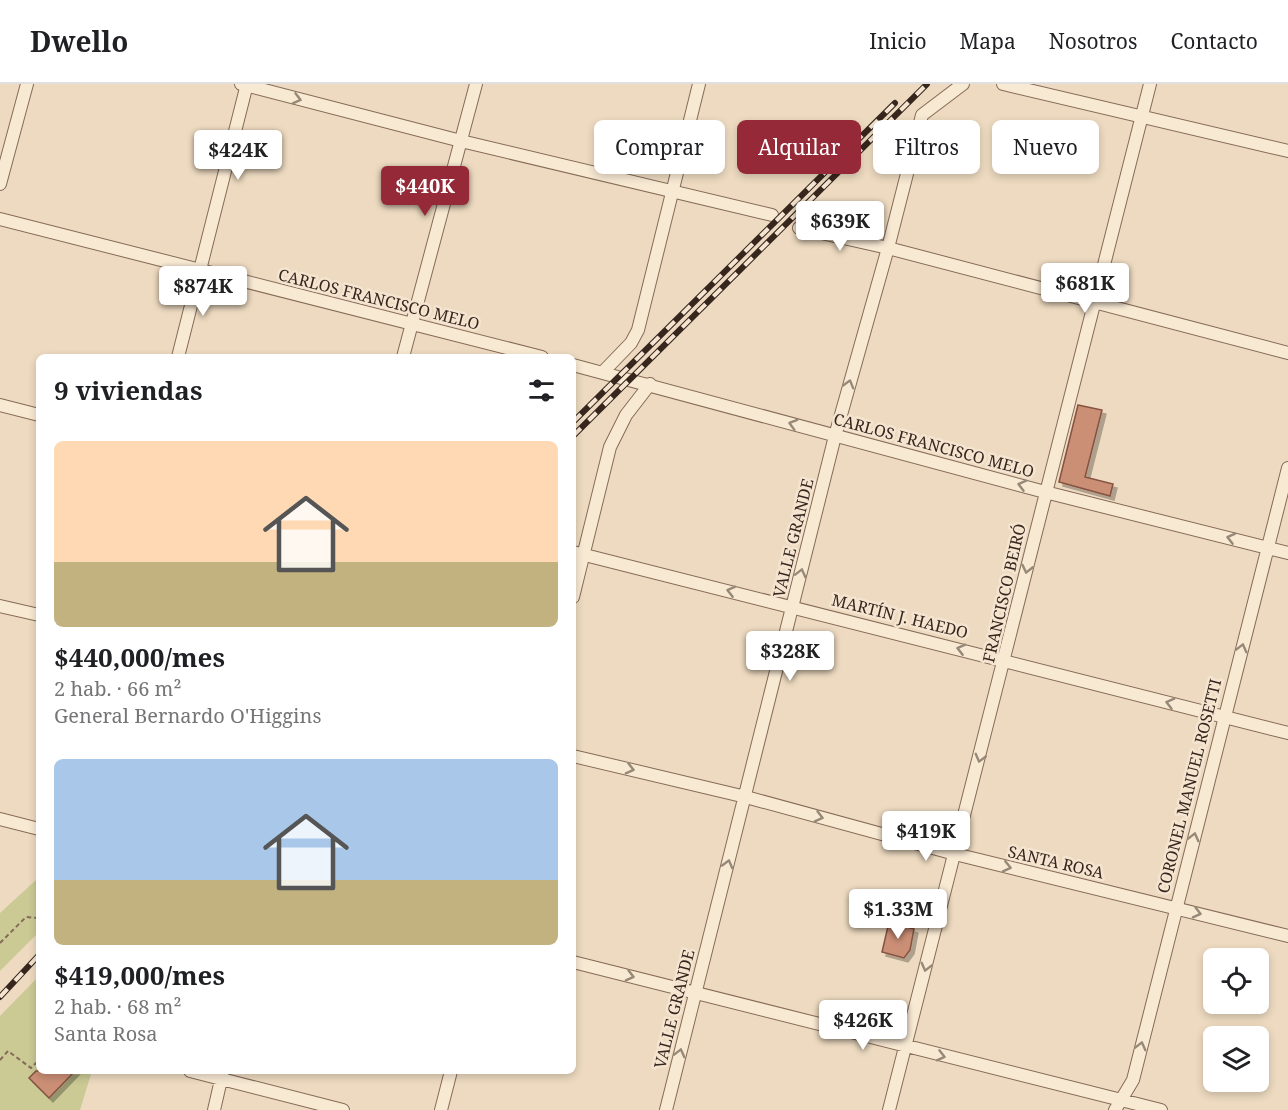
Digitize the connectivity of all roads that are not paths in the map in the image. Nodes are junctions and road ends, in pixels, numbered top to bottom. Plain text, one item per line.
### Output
1 (27, 84) edge
2 (245, 84) edge
3 (476, 84) edge
4 (699, 84) edge
5 (963, 84) edge
6 (1003, 84) edge
7 (1150, 84) edge
8 (1142, 116) junction
9 (461, 141) junction
10 (1288, 151) edge
11 (0, 184) edge
12 (672, 191) junction
13 (772, 215) dead end
14 (0, 219) edge
15 (799, 228) dead end
16 (888, 248) junction
17 (200, 270) junction
18 (1095, 301) junction
19 (412, 325) junction
20 (1288, 353) edge
21 (179, 354) edge
22 (404, 354) edge
23 (530, 354) edge
24 (576, 366) edge
25 (603, 372) junction
26 (650, 384) junction
27 (0, 405) edge
28 (36, 414) edge
29 (834, 436) junction
30 (1288, 468) edge
31 (1046, 492) junction
32 (1268, 547) junction
33 (578, 553) edge
34 (1288, 553) edge
35 (576, 571) edge
36 (0, 606) edge
37 (793, 606) junction
38 (36, 614) edge
39 (1006, 660) junction
40 (1224, 717) junction
41 (1288, 733) edge
42 (576, 757) edge
43 (746, 797) junction
44 (0, 819) edge
45 (36, 828) edge
46 (955, 855) junction
47 (1175, 907) junction
48 (1288, 936) edge
49 (576, 963) edge
50 (694, 992) junction
51 (905, 1047) junction
52 (450, 1074) edge
53 (222, 1075) edge
54 (1118, 1105) edge
55 (214, 1110) edge
56 (342, 1110) edge
57 (441, 1110) edge
58 (666, 1110) edge
59 (889, 1110) edge
60 (1161, 1110) edge

1 - 11 street
2 -> 9 street
2 - 17 street
3 - 9 street
4 - 12 street
5 - 16 street, VALLE GRANDE
6 - 8 street
7 - 8 street, FRANCISCO BEIRÓ
8 - 10 street
8 - 18 street, FRANCISCO BEIRÓ
9 - 12 street
9 - 19 street
12 - 13 street
12 - 25 street
14 - 17 street, CARLOS FRANCISCO MELO
15 - 16 street
16 - 18 street
29 -> 16 street, VALLE GRANDE
17 - 19 street, CARLOS FRANCISCO MELO
17 - 21 street
18 - 20 street
18 - 31 street, FRANCISCO BEIRÓ
19 - 22 street
19 - 23 street, CARLOS FRANCISCO MELO
24 - 25 street, CARLOS FRANCISCO MELO
25 - 26 street, CARLOS FRANCISCO MELO
29 -> 26 street, CARLOS FRANCISCO MELO
26 - 33 street
27 - 28 street
31 -> 29 street, CARLOS FRANCISCO MELO
37 -> 29 street, VALLE GRANDE
30 - 32 street, CORONEL MANUEL ROSETTI
32 -> 31 street, CARLOS FRANCISCO MELO
31 -> 39 street, FRANCISCO BEIRÓ
32 - 34 street, CARLOS FRANCISCO MELO
40 -> 32 street, CORONEL MANUEL ROSETTI
33 - 35 street
37 -> 33 street, MARTÍN J. HAEDO
36 - 38 street
39 -> 37 street, MARTÍN J. HAEDO
37 - 43 street, VALLE GRANDE
40 -> 39 street, MARTÍN J. HAEDO
39 -> 46 street, FRANCISCO BEIRÓ
40 - 41 street, MARTÍN J. HAEDO
47 -> 40 street, CORONEL MANUEL ROSETTI
42 -> 43 street, SANTA ROSA
43 -> 46 street, SANTA ROSA
50 -> 43 street, VALLE GRANDE
44 - 45 street
46 -> 47 street, SANTA ROSA
46 -> 51 street, FRANCISCO BEIRÓ
47 -> 48 street, SANTA ROSA
54 -> 47 street, CORONEL MANUEL ROSETTI
49 -> 50 street
50 - 51 street
58 -> 50 street, VALLE GRANDE
51 -> 54 street
51 - 59 street, FRANCISCO BEIRÓ
52 - 57 street
53 - 55 street
53 - 56 street
54 - 60 street

